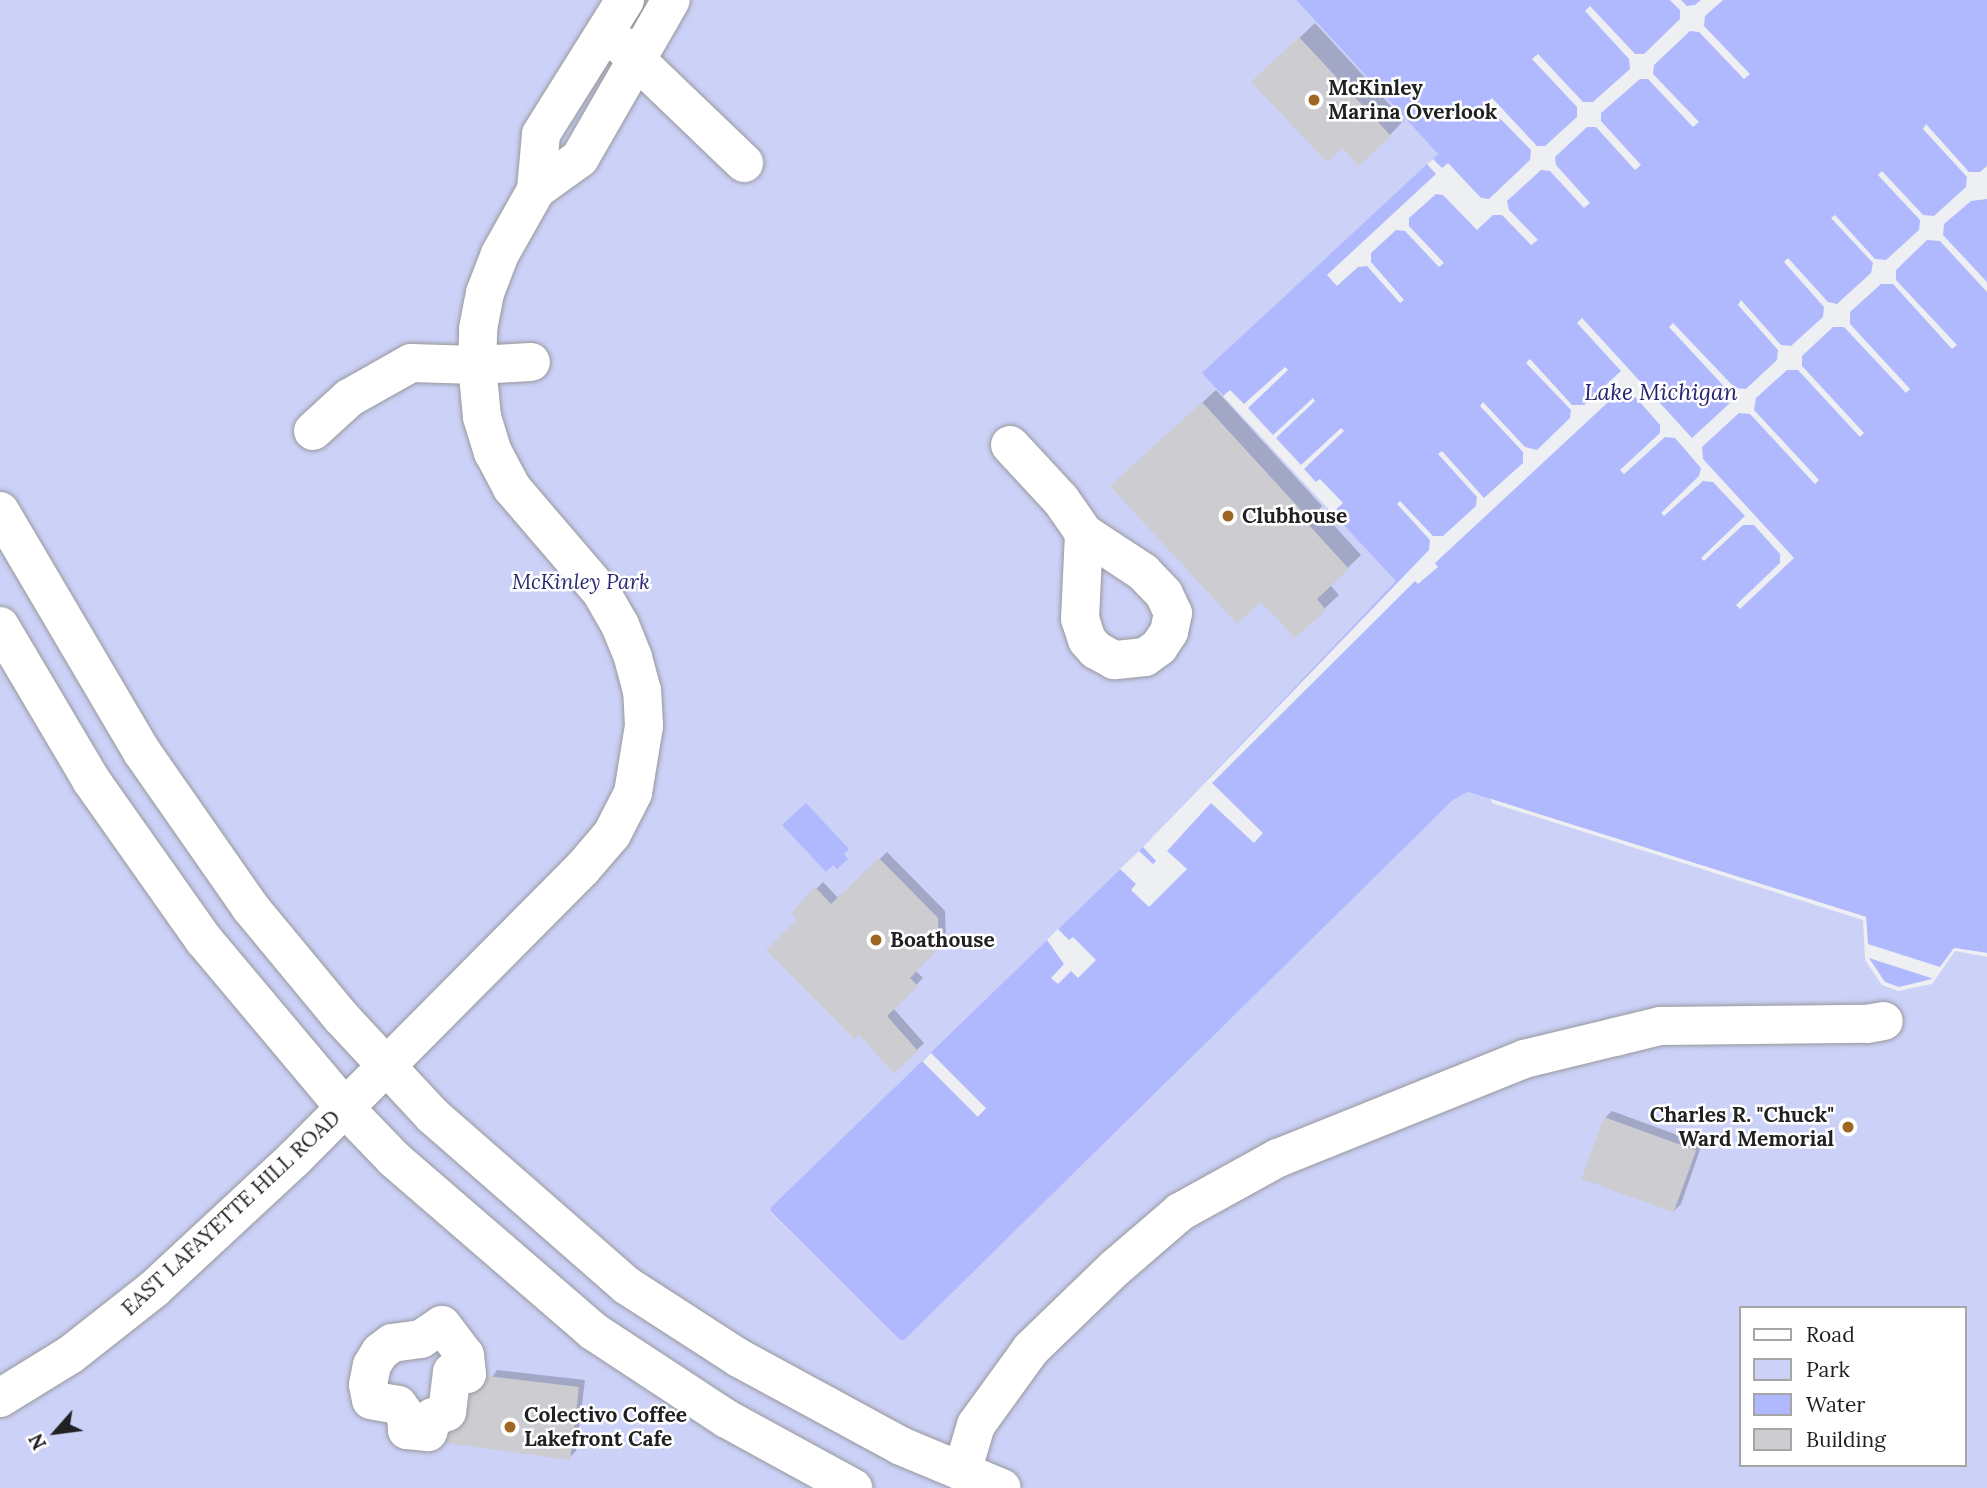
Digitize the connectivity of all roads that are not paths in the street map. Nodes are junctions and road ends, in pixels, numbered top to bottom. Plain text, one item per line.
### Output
1 (671, 0) edge
2 (615, 15) edge
3 (636, 61) junction
4 (744, 163) dead end
5 (536, 190) junction
6 (531, 362) dead end
7 (477, 365) junction
8 (313, 431) dead end
9 (1010, 445) dead end
10 (0, 511) edge
11 (1084, 533) dead end
12 (0, 626) edge
13 (1884, 1021) dead end
14 (386, 1068) junction
15 (345, 1108) junction
16 (0, 1398) edge
17 (962, 1472) junction
18 (853, 1488) edge
19 (1002, 1488) edge

1 - 3 main road
2 - 3 main road
2 - 5 main road
3 - 4 main road
3 - 5 main road
5 - 7 main road, EAST LAFAYETTE HILL ROAD
6 - 7 main road
7 - 8 main road
7 - 14 main road, EAST LAFAYETTE HILL ROAD
9 - 11 main road
10 - 14 main road
12 - 15 main road
13 - 17 main road
14 - 15 main road, EAST LAFAYETTE HILL ROAD
14 - 17 main road
15 - 16 main road, EAST LAFAYETTE HILL ROAD
15 - 18 main road
17 - 19 main road

